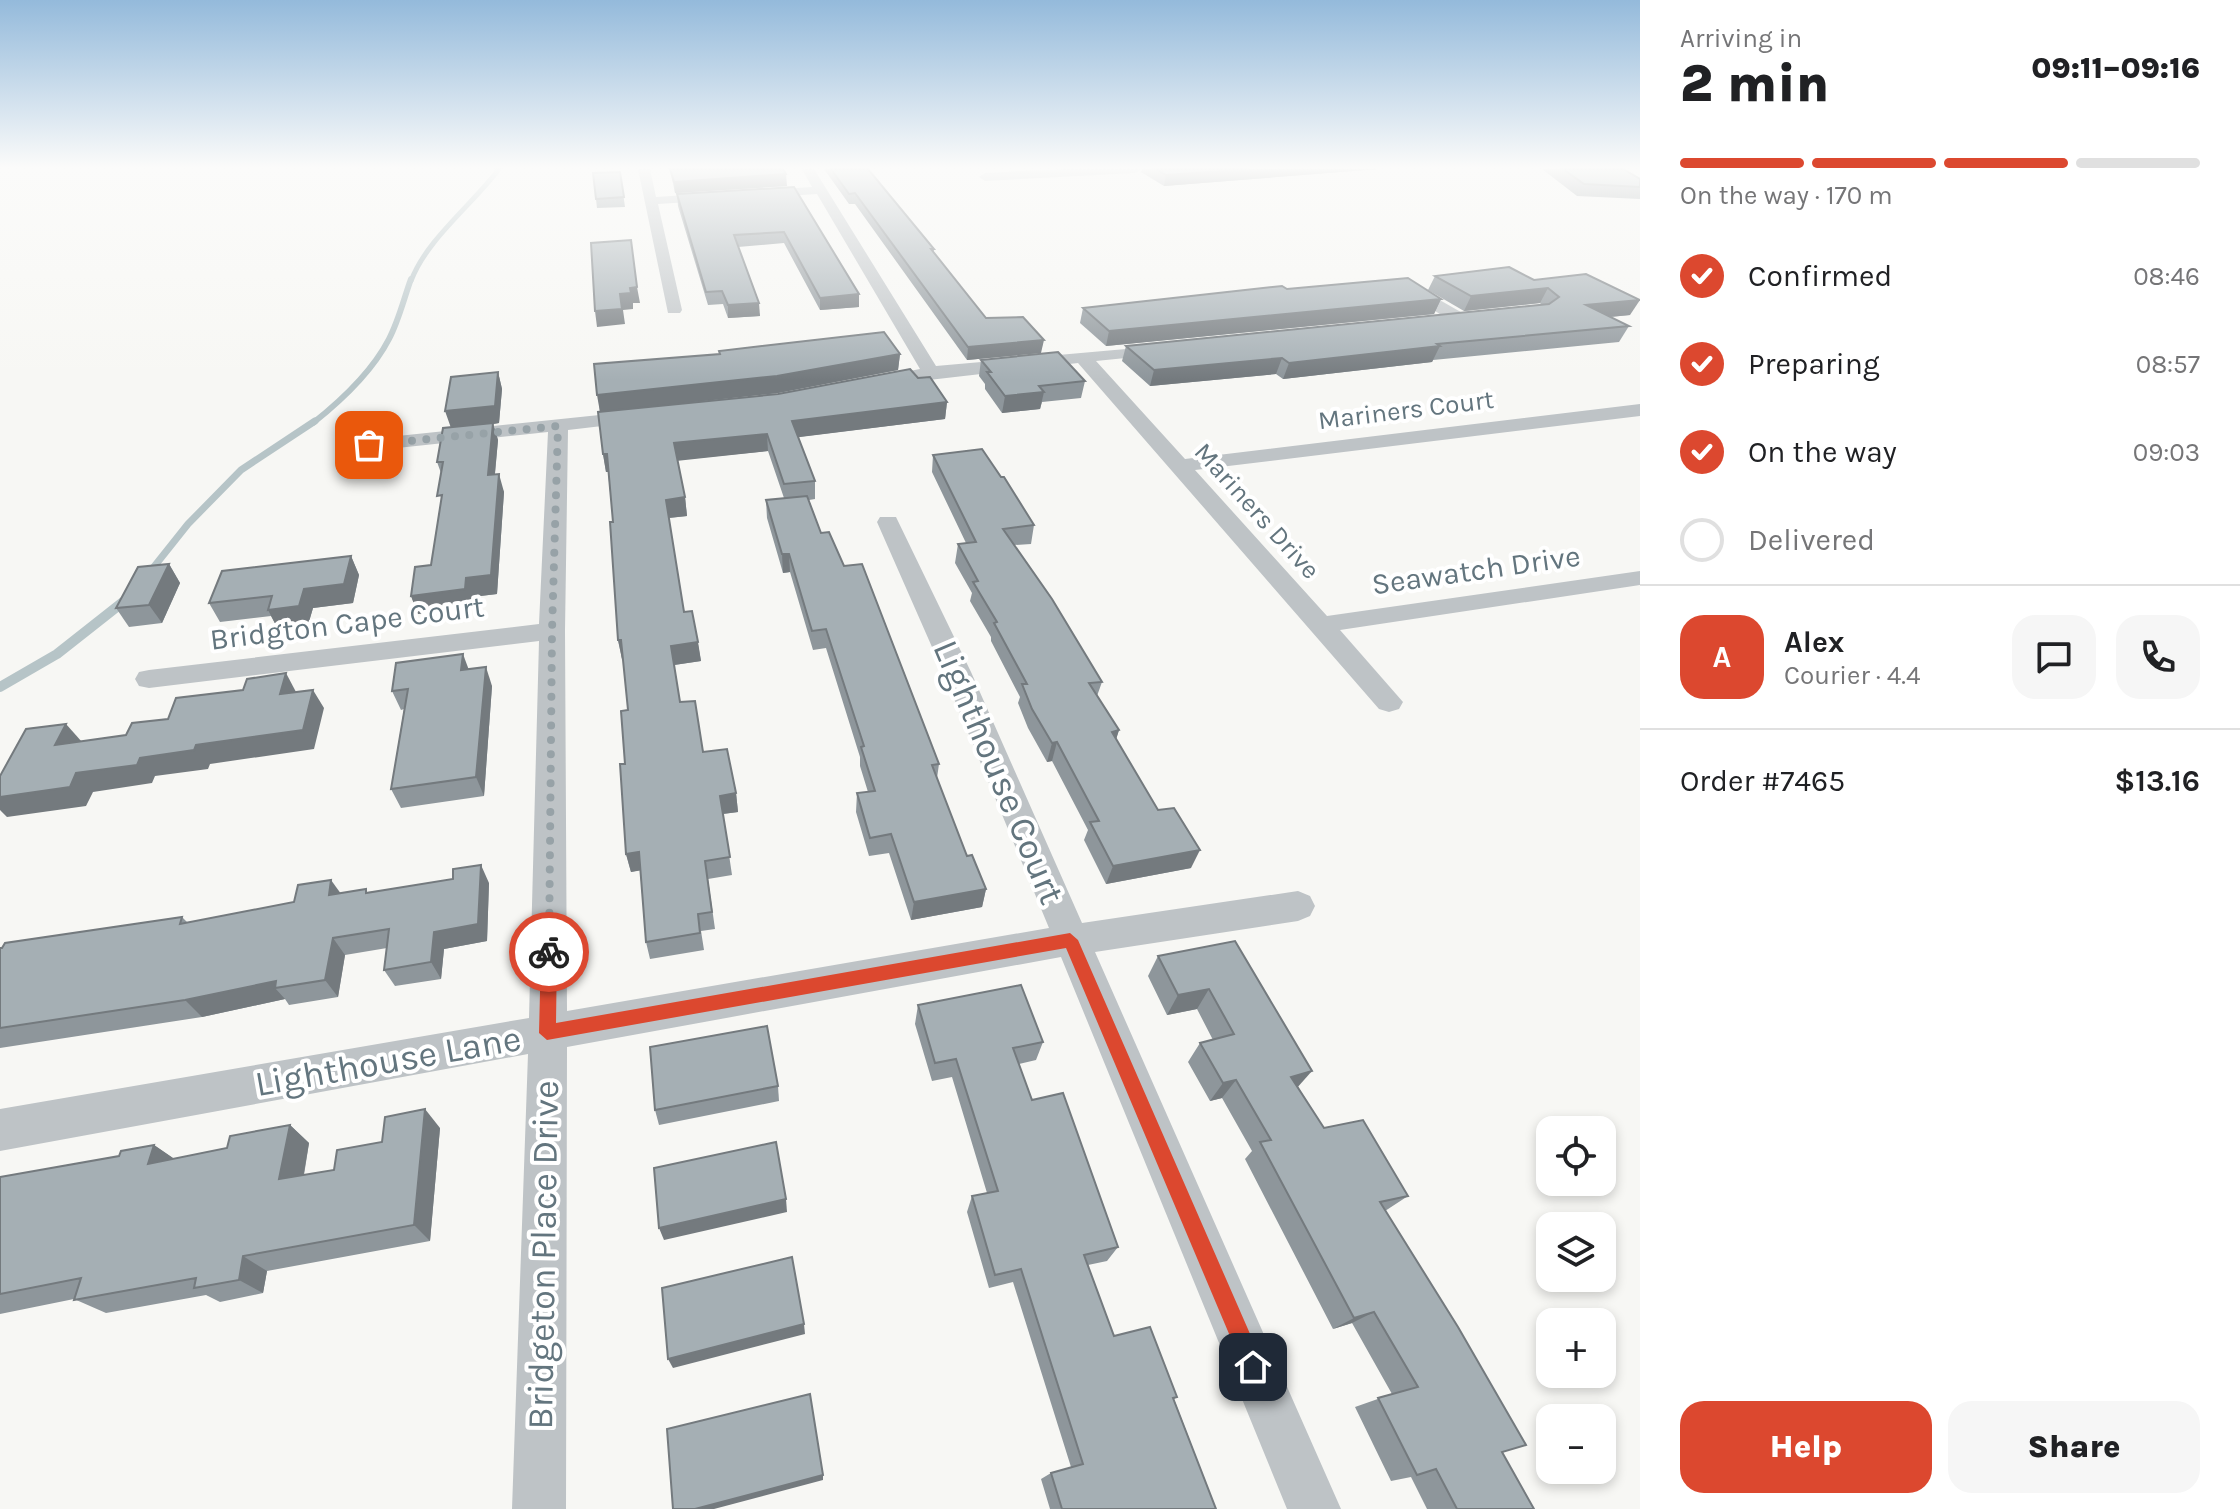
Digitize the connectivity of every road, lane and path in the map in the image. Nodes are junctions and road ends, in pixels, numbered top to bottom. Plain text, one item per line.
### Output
1 (659, 239) edge
2 (851, 239) edge
3 (1408, 287) edge
4 (674, 310) dead end
5 (1429, 322) edge
6 (1177, 348) edge
7 (1083, 357) junction
8 (931, 372) junction
9 (857, 387) edge
10 (1640, 410) edge
11 (653, 416) edge
12 (558, 426) junction
13 (369, 445) dead end
14 (1179, 466) junction
15 (888, 522) dead end
16 (1640, 578) edge
17 (1321, 625) junction
18 (552, 631) junction
19 (149, 679) dead end
20 (1389, 702) dead end
21 (1298, 906) dead end
22 (1070, 940) junction
23 (547, 1033) junction
24 (0, 1130) edge
25 (539, 1509) edge
26 (1314, 1509) edge

1 - 4 street
2 - 8 street
3 - 5 street
6 - 7 street
7 - 8 street
7 - 14 street, Mariners Drive
8 - 9 street
10 - 14 street, Mariners Court
11 - 12 street
12 - 13 street
12 - 18 street, Bridgeton Place Drive
14 - 17 street, Mariners Drive
15 - 22 street, Lighthouse Court
16 - 17 street, Seawatch Drive
17 - 20 street, Mariners Drive
18 - 19 street, Bridgton Cape Court
18 - 23 street, Bridgeton Place Drive
21 - 22 street, Lighthouse Lane
22 - 23 street, Lighthouse Lane
22 - 26 street, Lighthouse Court
23 - 24 street, Lighthouse Lane
23 - 25 street, Bridgeton Place Drive

